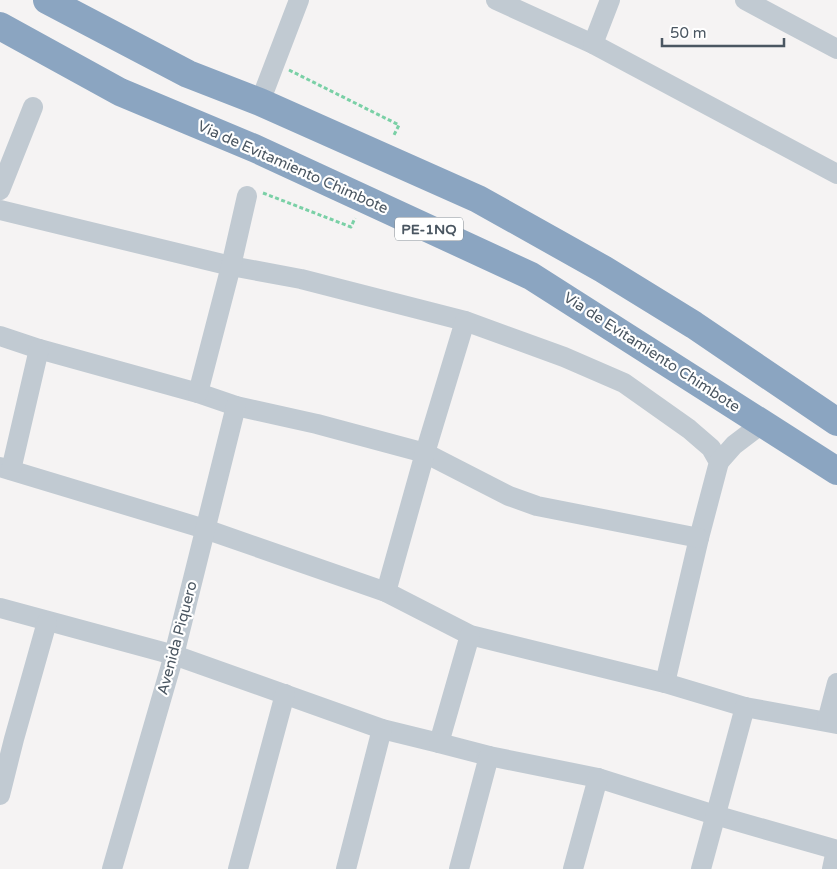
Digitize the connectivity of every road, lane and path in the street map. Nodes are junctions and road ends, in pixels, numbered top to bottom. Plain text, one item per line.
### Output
1 (47, 0) edge
2 (299, 0) edge
3 (496, 0) edge
4 (610, 0) edge
5 (745, 0) edge
6 (0, 26) edge
7 (593, 44) junction
8 (837, 49) edge
9 (274, 63) junction
10 (260, 102) junction
11 (33, 107) dead end
12 (399, 125) dead end
13 (837, 174) edge
14 (0, 190) edge
15 (247, 196) joint
16 (0, 210) edge
17 (351, 227) dead end
18 (231, 266) junction
19 (465, 321) junction
20 (0, 336) edge
21 (38, 349) junction
22 (198, 393) junction
23 (236, 406) junction
24 (837, 422) edge
25 (763, 423) junction
26 (425, 453) junction
27 (720, 462) junction
28 (5, 468) edge
29 (837, 471) edge
30 (205, 529) junction
31 (698, 538) junction
32 (386, 592) junction
33 (0, 608) edge
34 (47, 622) junction
35 (470, 636) junction
36 (174, 655) junction
37 (665, 683) junction
38 (837, 683) edge
39 (285, 694) junction
40 (745, 707) junction
41 (832, 723) edge
42 (382, 728) junction
43 (7, 737) edge
44 (439, 742) junction
45 (489, 756) junction
46 (598, 778) junction
47 (0, 795) edge
48 (716, 816) junction
49 (837, 850) edge
50 (112, 869) edge
51 (238, 869) edge
52 (346, 869) edge
53 (459, 869) edge
54 (573, 869) edge
55 (701, 869) edge
56 (832, 869) edge

1 - 10 highway
2 - 9 street
3 - 7 street
4 - 7 street
5 - 8 street
6 - 25 highway, Via de Evitamiento Chimbote / PE-1NQ
7 - 13 street
9 - 10 street
9 - 12 path
10 - 24 highway
11 - 14 street
15 - 17 path
15 - 18 street
16 - 18 street
18 - 19 street
18 - 22 street
19 - 26 street
19 - 27 street
20 - 21 street
21 - 22 street
21 - 28 street
22 - 23 street
23 - 26 street
23 - 30 street, Avenida Piquero
25 - 27 street
25 - 29 highway, Via de Evitamiento Chimbote / PE-1NQ
26 - 31 street
26 - 32 street
27 - 31 street
28 - 30 street
30 - 32 street
30 - 36 street, Avenida Piquero
31 - 37 street
32 - 35 street
33 - 34 street
34 - 36 street
34 - 43 street
35 - 37 street
35 - 44 street
36 - 39 street
36 - 50 street, Avenida Piquero
37 - 40 street
38 - 41 street
39 - 42 street
39 - 51 street
40 - 41 street
40 - 48 street
42 - 44 street
42 - 52 street
43 - 47 street
44 - 45 street
45 - 46 street
45 - 53 street
46 - 48 street
46 - 54 street
48 - 49 street
48 - 55 street
49 - 56 street

